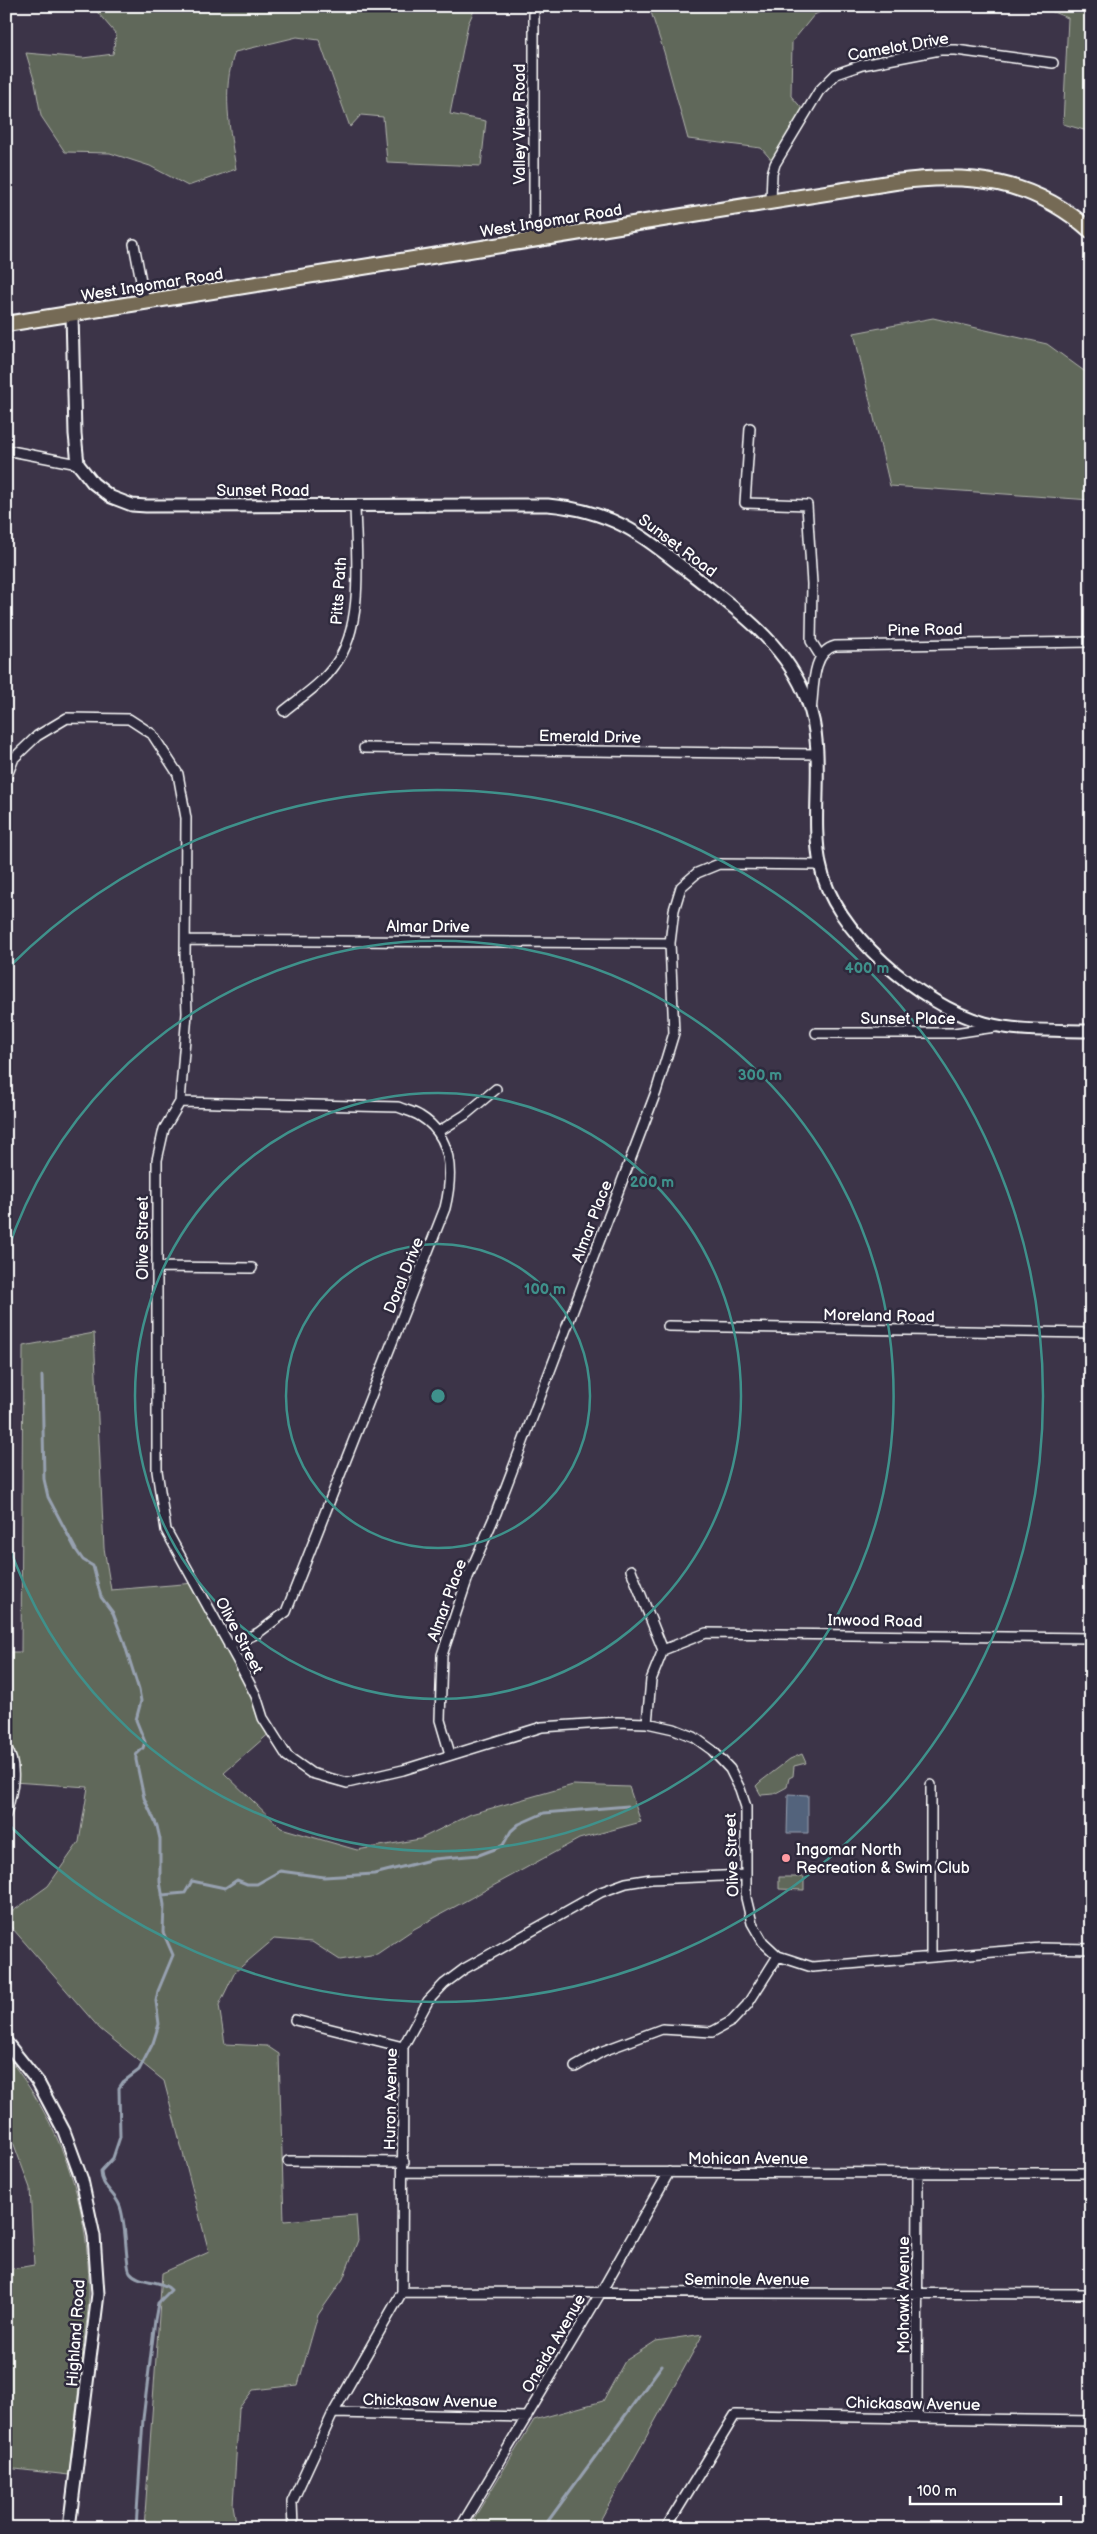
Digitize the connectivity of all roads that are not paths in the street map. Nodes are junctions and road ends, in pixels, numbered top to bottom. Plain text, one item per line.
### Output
1 (534, 6) edge
2 (1053, 63) dead end
3 (771, 202) junction
4 (1091, 231) edge
5 (534, 241) junction
6 (134, 244) dead end
7 (145, 302) junction
8 (72, 314) junction
9 (6, 324) edge
10 (750, 428) dead end
11 (6, 450) edge
12 (78, 464) junction
13 (355, 506) junction
14 (1091, 642) edge
15 (821, 657) junction
16 (811, 711) junction
17 (284, 712) dead end
18 (364, 748) dead end
19 (816, 754) junction
20 (6, 778) edge
21 (820, 865) junction
22 (186, 940) junction
23 (670, 943) junction
24 (1000, 1026) junction
25 (1091, 1031) edge
26 (816, 1034) dead end
27 (496, 1089) dead end
28 (180, 1102) junction
29 (438, 1132) junction
30 (157, 1267) junction
31 (252, 1268) dead end
32 (668, 1326) dead end
33 (1091, 1333) edge
34 (631, 1570) dead end
35 (1091, 1638) edge
36 (229, 1646) junction
37 (663, 1650) junction
38 (647, 1723) junction
39 (6, 1746) edge
40 (450, 1754) junction
41 (931, 1785) dead end
42 (6, 1814) edge
43 (746, 1875) junction
44 (1091, 1950) edge
45 (778, 1956) junction
46 (931, 1956) junction
47 (295, 2020) dead end
48 (6, 2042) edge
49 (404, 2047) junction
50 (575, 2067) dead end
51 (288, 2161) dead end
52 (404, 2162) junction
53 (404, 2172) junction
54 (669, 2172) junction
55 (1091, 2173) edge
56 (918, 2174) junction
57 (402, 2292) junction
58 (600, 2294) junction
59 (918, 2294) junction
60 (1091, 2294) edge
61 (333, 2413) junction
62 (527, 2417) junction
63 (917, 2417) junction
64 (1091, 2421) edge
65 (70, 2528) edge
66 (293, 2528) edge
67 (460, 2528) edge
68 (666, 2528) edge

1 - 5 street, Valley View Road
2 - 3 street, Camelot Drive
3 - 4 main road, West Ingomar Road
3 - 5 main road, West Ingomar Road
5 - 7 main road, West Ingomar Road
6 - 7 street
7 - 8 main road, West Ingomar Road
8 - 9 main road, West Ingomar Road
8 - 12 street, Sunset Road
10 - 15 street
11 - 12 street
12 - 13 street, Sunset Road
13 - 16 street, Sunset Road
13 - 17 street, Pitts Path
14 - 15 street, Pine Road
15 - 16 street
16 - 19 street, Sunset Road
18 - 19 street, Emerald Drive
19 - 21 street, Sunset Road
20 - 22 street, Olive Street
21 - 23 street, Almar Place
21 - 24 street, Sunset Road
22 - 23 street, Almar Drive
22 - 28 street, Olive Street
23 - 40 street, Almar Place
24 - 25 street, Sunset Road
24 - 26 street, Sunset Place
27 - 29 street
28 - 29 street, Doral Drive
28 - 30 street, Olive Street
29 - 36 street, Doral Drive
30 - 31 street
30 - 36 street, Olive Street
32 - 33 street, Moreland Road
34 - 37 street
35 - 37 street, Inwood Road
36 - 40 street, Olive Street
37 - 38 street
38 - 40 street, Olive Street
38 - 43 street, Olive Street
39 - 42 street
41 - 46 street
43 - 45 street, Olive Street
43 - 49 street, Huron Avenue
44 - 46 street, Olive Street
45 - 46 street, Olive Street
45 - 50 street
47 - 49 street
48 - 65 street, Highland Road
49 - 52 street, Huron Avenue
51 - 52 street
52 - 53 street, Huron Avenue
53 - 54 street, Mohican Avenue
53 - 57 street, Huron Avenue
54 - 56 street, Mohican Avenue
54 - 58 street, Oneida Avenue
55 - 56 street, Mohican Avenue
56 - 59 street, Mohawk Avenue
57 - 58 street, Seminole Avenue
57 - 61 street, Huron Avenue
58 - 59 street, Seminole Avenue
58 - 62 street, Oneida Avenue
59 - 60 street, Seminole Avenue
59 - 63 street, Mohawk Avenue
61 - 62 street, Chickasaw Avenue
61 - 66 street, Huron Avenue
62 - 67 street, Oneida Avenue
63 - 64 street, Chickasaw Avenue
63 - 68 street, Chickasaw Avenue

